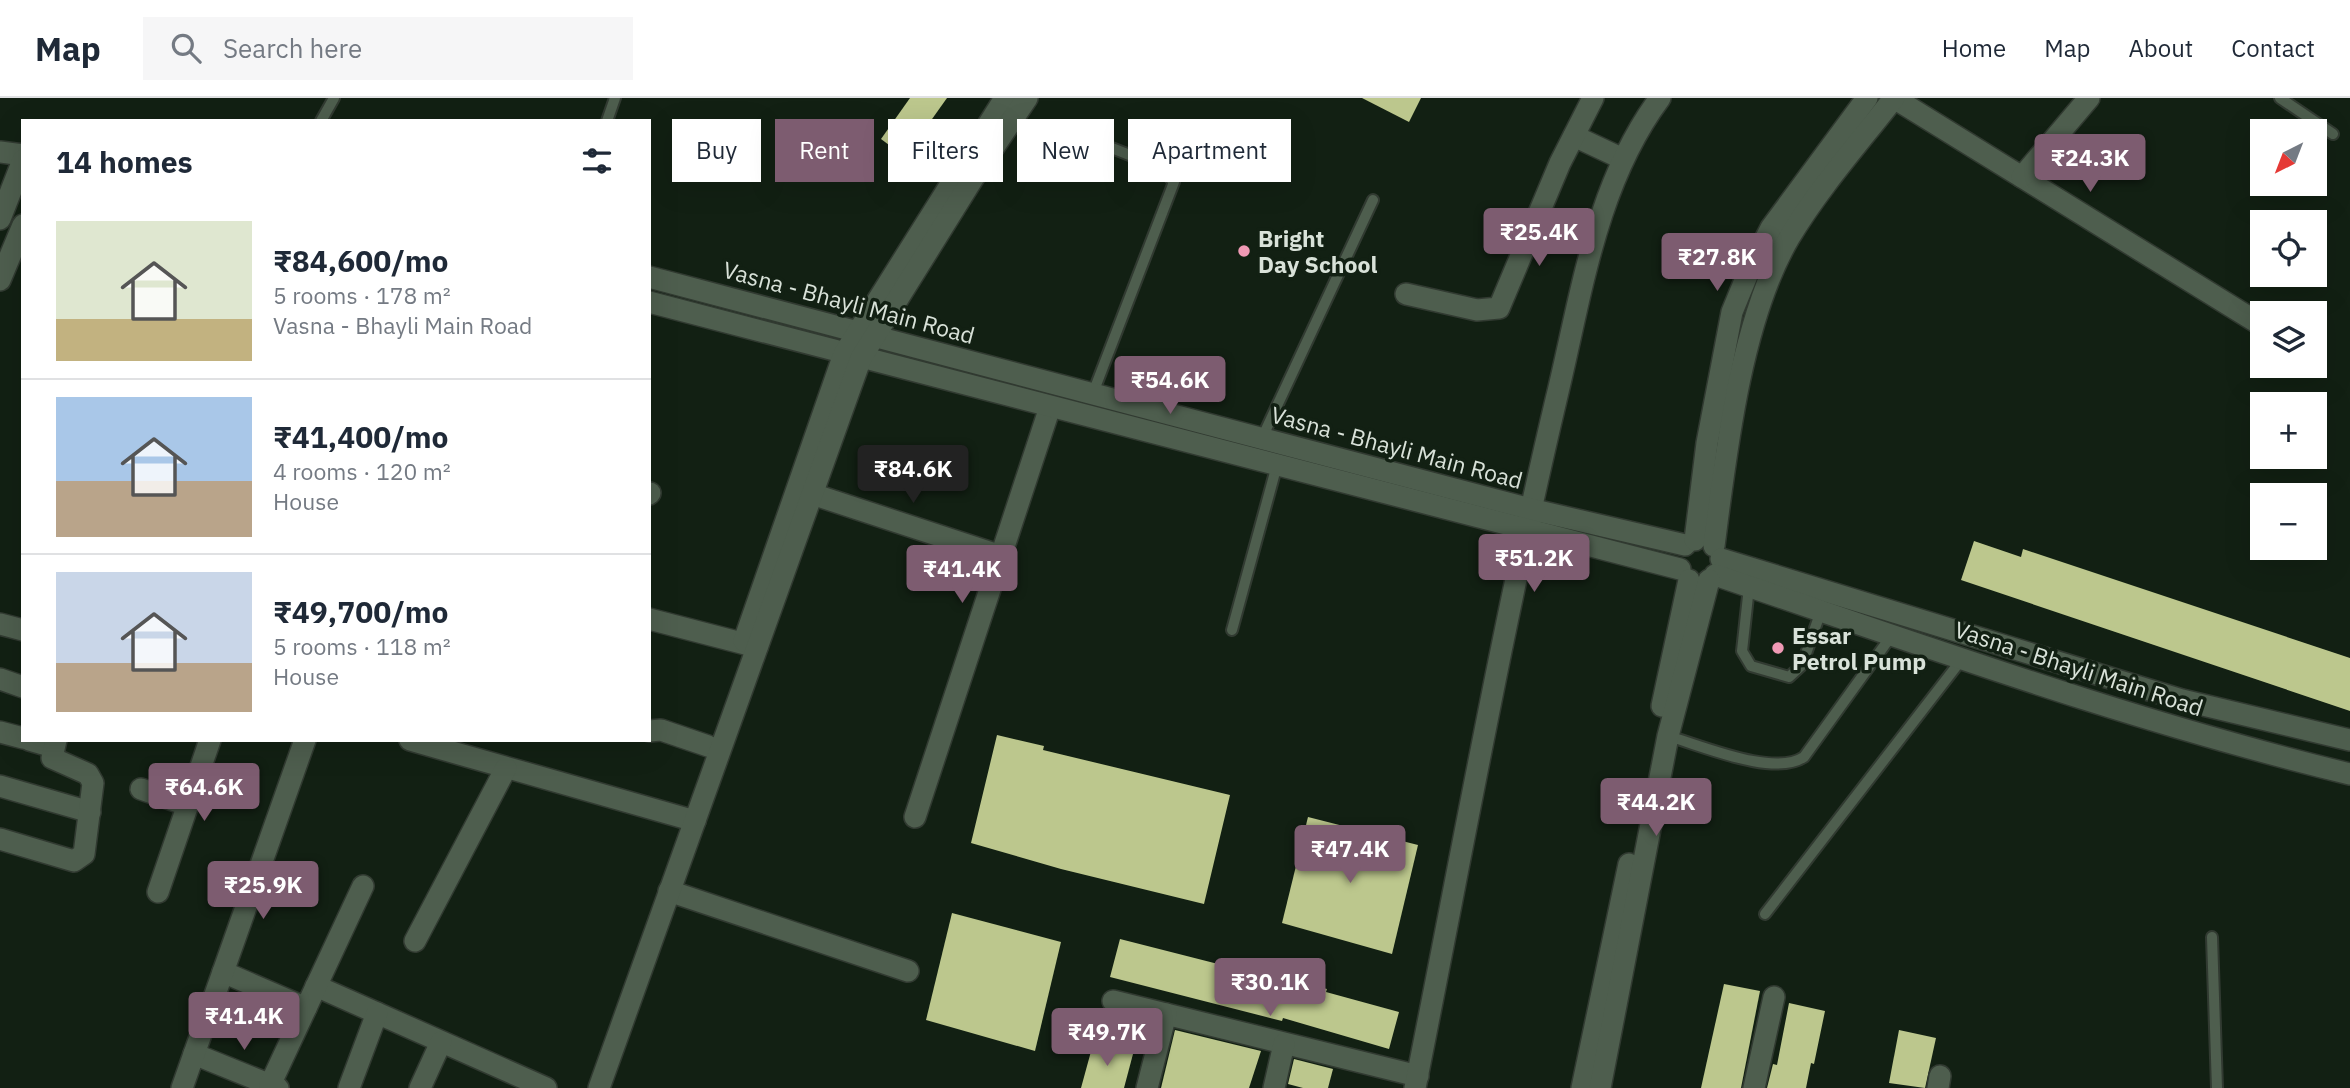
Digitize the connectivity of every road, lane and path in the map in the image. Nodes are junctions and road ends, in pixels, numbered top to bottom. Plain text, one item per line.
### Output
1 (334, 98) edge
2 (615, 98) edge
3 (1593, 98) edge
4 (1660, 98) edge
5 (1867, 98) edge
6 (1894, 98) edge
7 (2090, 98) edge
8 (2280, 98) edge
9 (1018, 99) edge
10 (322, 119) edge
11 (608, 119) edge
12 (2333, 134) dead end
13 (1574, 136) junction
14 (1114, 149) edge
15 (0, 152) edge
16 (21, 157) edge
17 (1623, 159) junction
18 (21, 163) edge
19 (2022, 177) junction
20 (13, 182) edge
21 (1373, 200) dead end
22 (0, 219) edge
23 (21, 230) edge
24 (651, 278) edge
25 (0, 280) edge
26 (1406, 294) dead end
27 (651, 303) edge
28 (2250, 318) edge
29 (866, 333) junction
30 (852, 356) junction
31 (1093, 393) junction
32 (1050, 407) junction
33 (1262, 438) junction
34 (1277, 465) junction
35 (812, 494) junction
36 (1528, 519) junction
37 (1001, 555) junction
38 (1701, 562) junction
39 (1749, 587) junction
40 (1821, 611) junction
41 (651, 620) edge
42 (0, 624) edge
43 (21, 630) edge
44 (1232, 630) dead end
45 (1892, 635) junction
46 (750, 645) junction
47 (1962, 659) junction
48 (0, 679) edge
49 (21, 686) edge
50 (0, 732) edge
51 (651, 734) edge
52 (1668, 736) junction
53 (21, 737) edge
54 (2350, 740) edge
55 (208, 742) edge
56 (304, 742) edge
57 (417, 742) edge
58 (55, 744) edge
59 (706, 752) junction
60 (506, 768) junction
61 (2350, 774) edge
62 (0, 786) edge
63 (141, 789) dead end
64 (187, 805) junction
65 (90, 812) junction
66 (915, 817) dead end
67 (689, 820) junction
68 (0, 839) edge
69 (363, 886) dead end
70 (669, 891) junction
71 (158, 892) dead end
72 (1765, 914) dead end
73 (2212, 937) dead end
74 (415, 941) dead end
75 (908, 971) dead end
76 (223, 972) junction
77 (316, 986) junction
78 (1774, 998) dead end
79 (1113, 1001) dead end
80 (306, 1008) junction
81 (377, 1013) junction
82 (1166, 1014) junction
83 (441, 1042) junction
84 (1284, 1044) junction
85 (194, 1054) junction
86 (1417, 1082) edge
87 (274, 1086) edge
88 (182, 1088) edge
89 (349, 1088) edge
90 (420, 1088) edge
91 (546, 1088) edge
92 (583, 1088) edge
93 (599, 1088) edge
94 (1147, 1088) edge
95 (1274, 1088) edge
96 (1582, 1088) edge
97 (1600, 1088) edge
98 (1754, 1088) edge
99 (2217, 1088) edge

1 - 10 lane
2 - 11 lane
3 - 13 street
4 - 17 street
5 - 38 street
6 - 19 street
6 - 38 street
7 - 19 street
8 - 12 lane
9 - 29 street
13 - 17 street
13 - 26 street
14 - 31 lane
15 - 16 street
17 - 36 street
18 - 20 street
19 - 28 street
20 - 22 street
21 - 33 lane
23 - 25 street
24 - 29 street, Vasna - Bhayli Main Road
27 - 30 street, Vasna - Bhayli Main Road
29 - 30 street
29 - 31 street, Vasna - Bhayli Main Road
30 - 32 street, Vasna - Bhayli Main Road
30 - 35 street
30 - 46 street
31 - 33 street, Vasna - Bhayli Main Road
32 - 34 street, Vasna - Bhayli Main Road
32 - 37 street
33 - 36 street, Vasna - Bhayli Main Road
34 - 36 street, Vasna - Bhayli Main Road
34 - 44 lane
35 - 37 street
35 - 46 street
36 - 38 street, Vasna - Bhayli Main Road
36 - 86 street
37 - 66 street
38 - 39 street, Vasna - Bhayli Main Road
38 - 52 street
38 - 54 street, Vasna - Bhayli Main Road
38 - 96 street
39 - 40 street, Vasna - Bhayli Main Road
39 - 40 lane
40 - 45 street, Vasna - Bhayli Main Road
41 - 46 street
42 - 43 street
45 - 47 street, Vasna - Bhayli Main Road
45 - 52 lane
46 - 59 street
46 - 67 street
47 - 61 street, Vasna - Bhayli Main Road
47 - 72 lane
48 - 49 street
50 - 53 street
51 - 59 street
52 - 97 street
55 - 64 street
56 - 76 street
57 - 60 street
58 - 65 street
59 - 67 street
60 - 67 street
60 - 74 street
62 - 65 street
63 - 64 street
64 - 71 street
65 - 68 street
67 - 70 street
67 - 92 street
69 - 77 street
70 - 75 street
70 - 93 street
73 - 99 lane
76 - 80 street
76 - 85 street
77 - 80 street
77 - 81 street
78 - 98 street
79 - 82 street
80 - 87 street
81 - 83 street
81 - 89 street
82 - 84 street
82 - 94 street
83 - 90 street
83 - 91 street
84 - 86 street
84 - 95 street
85 - 87 street
85 - 88 street

